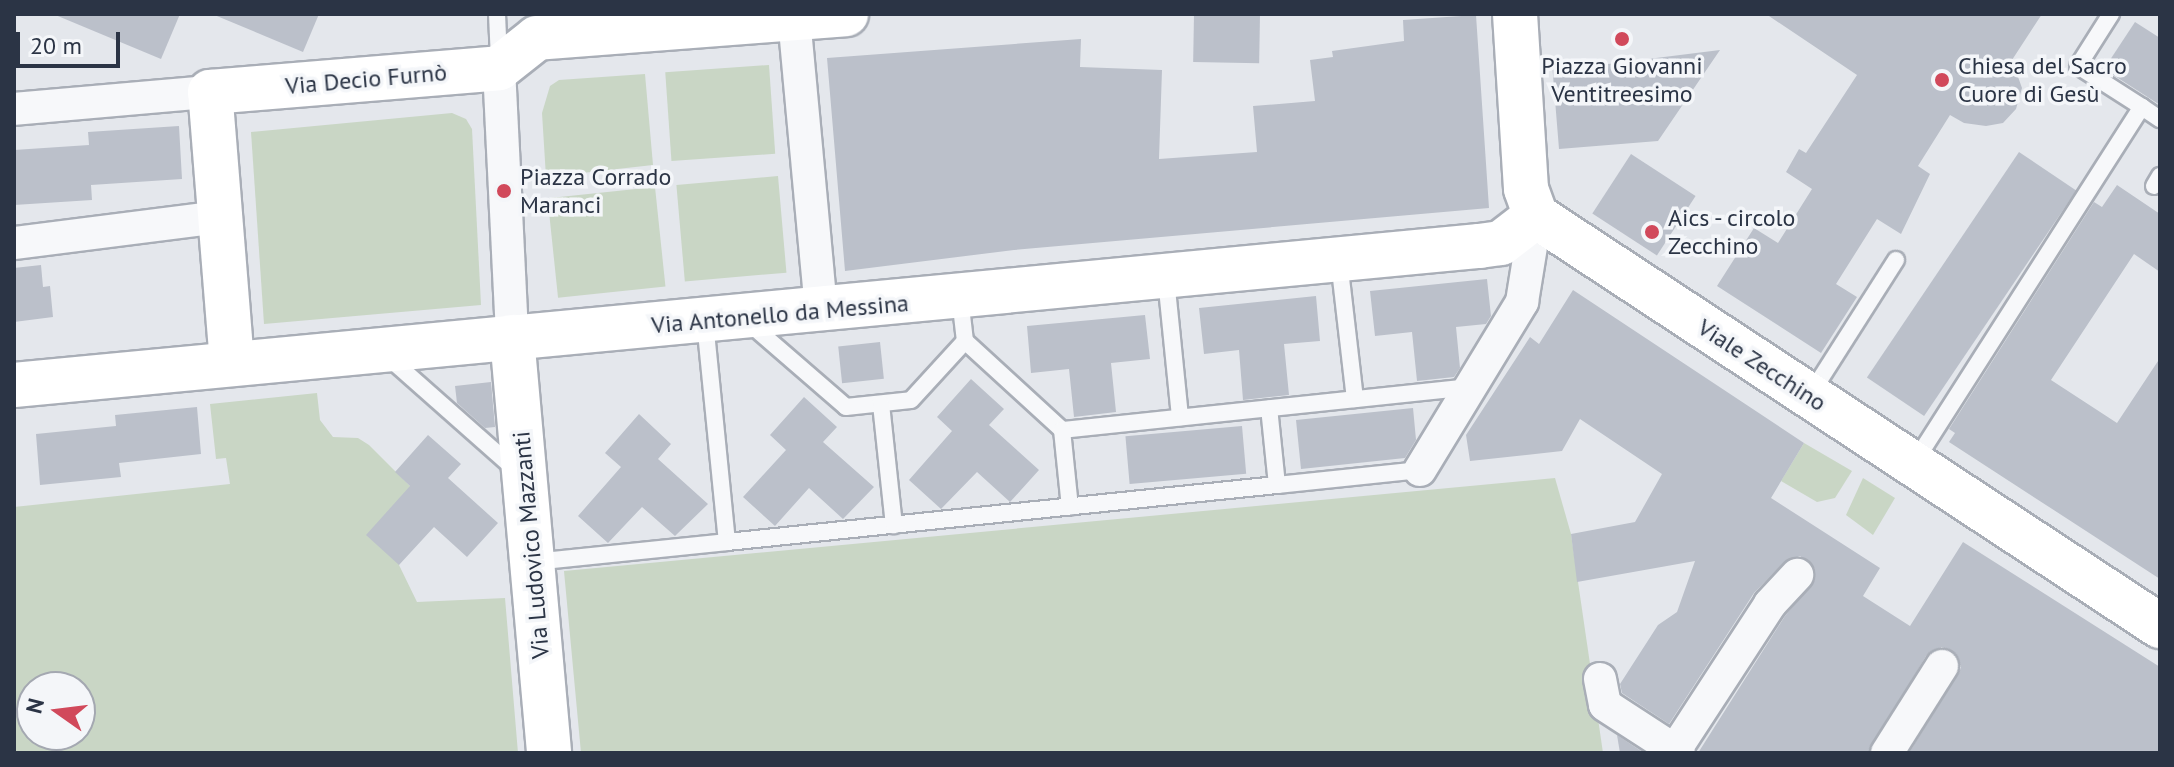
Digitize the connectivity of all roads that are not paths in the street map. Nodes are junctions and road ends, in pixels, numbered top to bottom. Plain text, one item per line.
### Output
1 (497, 14) edge
2 (846, 14) edge
3 (1515, 14) edge
4 (2111, 14) edge
5 (794, 18) junction
6 (703, 19) edge
7 (499, 68) junction
8 (210, 92) junction
9 (2142, 107) junction
10 (14, 109) edge
11 (2160, 119) edge
12 (1536, 216) junction
13 (202, 220) junction
14 (14, 243) edge
15 (1339, 259) junction
16 (1896, 260) dead end
17 (1166, 277) junction
18 (960, 298) junction
19 (821, 311) junction
20 (724, 320) junction
21 (512, 337) junction
22 (965, 341) junction
23 (379, 350) junction
24 (232, 363) junction
25 (14, 385) edge
26 (1470, 387) junction
27 (1810, 396) junction
28 (1355, 399) junction
29 (881, 404) junction
30 (1269, 408) junction
31 (1180, 417) junction
32 (1062, 430) junction
33 (1913, 464) junction
34 (1420, 470) joint
35 (524, 477) junction
36 (1277, 485) junction
37 (1070, 507) junction
38 (894, 525) junction
39 (727, 542) junction
40 (532, 563) junction
41 (1797, 575) dead end
42 (2160, 626) edge
43 (1942, 666) dead end
44 (1600, 679) dead end
45 (1677, 752) edge
46 (549, 753) edge
47 (1887, 753) edge

1 - 7 lane
2 - 5 street
3 - 12 street
4 - 9 lane
5 - 6 street
5 - 19 street
6 - 7 street
7 - 8 street, Via Decio Furnò
7 - 21 street
8 - 10 street, Via Decio Furnò
8 - 13 street
9 - 11 lane
9 - 33 lane
12 - 15 street, Via Antonello da Messina
12 - 26 street
12 - 27 street, Viale Zecchino
13 - 14 street
13 - 24 street
15 - 17 street, Via Antonello da Messina
15 - 28 lane
16 - 27 lane
17 - 18 street, Via Antonello da Messina
17 - 31 lane
18 - 19 street, Via Antonello da Messina
18 - 22 lane
19 - 20 street, Via Antonello da Messina
20 - 21 street, Via Antonello da Messina
20 - 29 lane
20 - 39 lane
21 - 23 street, Via Antonello da Messina
21 - 35 street, Via Ludovico Mazzanti
22 - 29 lane
22 - 32 lane
23 - 24 street, Via Antonello da Messina
23 - 35 lane
24 - 25 street, Via Antonello da Messina
26 - 28 lane
26 - 34 street
27 - 33 street, Viale Zecchino
28 - 30 lane
29 - 38 lane
30 - 31 lane
30 - 36 lane
31 - 32 lane
32 - 37 lane
33 - 42 street, Viale Zecchino
34 - 36 lane
35 - 40 street, Via Ludovico Mazzanti
36 - 37 lane
37 - 38 lane
38 - 39 lane
39 - 40 lane
40 - 46 street, Via Ludovico Mazzanti
41 - 45 street
43 - 47 street
44 - 45 street

